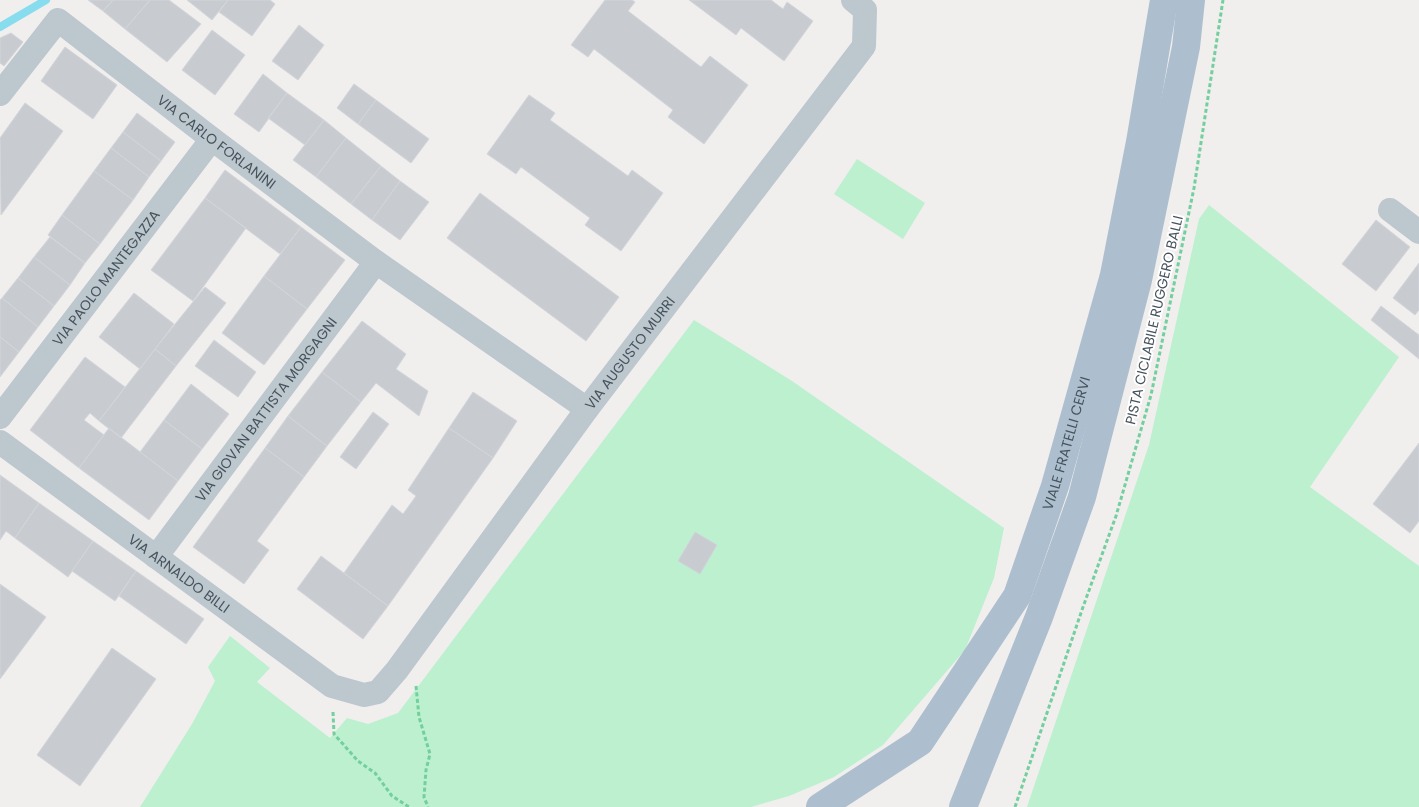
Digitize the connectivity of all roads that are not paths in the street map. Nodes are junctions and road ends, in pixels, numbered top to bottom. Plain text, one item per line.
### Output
1 (853, 0) edge
2 (1164, 0) edge
3 (1191, 0) edge
4 (0, 94) edge
5 (212, 139) junction
6 (1390, 210) dead end
7 (1419, 232) edge
8 (376, 262) junction
9 (587, 410) junction
10 (0, 417) edge
11 (0, 442) edge
12 (156, 557) junction
13 (364, 695) joint
14 (820, 807) edge
15 (963, 807) edge

1 - 9 street, VIA AUGUSTO MURRI
2 - 14 main road, VIALE FRATELLI CERVI
3 - 15 main road, VIALE FRATELLI CERVI
4 - 5 street, VIA CARLO FORLANINI
5 - 8 street, VIA CARLO FORLANINI
5 - 10 street, VIA PAOLO MANTEGAZZA
6 - 7 street
8 - 9 street, VIA CARLO FORLANINI
8 - 12 street, VIA GIOVAN BATTISTA MORGAGNI
9 - 13 street, VIA AUGUSTO MURRI
11 - 12 street, VIA ARNALDO BILLI
12 - 13 street, VIA ARNALDO BILLI

